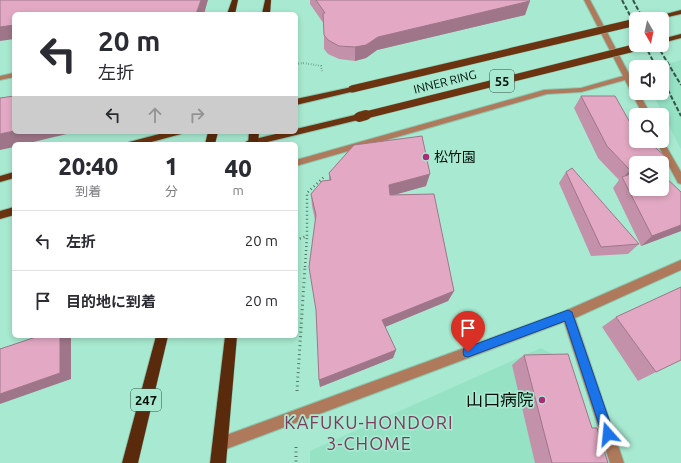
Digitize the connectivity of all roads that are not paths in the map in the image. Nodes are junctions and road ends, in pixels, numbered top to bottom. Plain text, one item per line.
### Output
1 (235, 0) edge
2 (268, 0) edge
3 (587, 0) edge
4 (232, 12) edge
5 (266, 12) edge
6 (681, 12) edge
7 (669, 15) edge
8 (629, 24) edge
9 (681, 36) edge
10 (669, 39) edge
11 (629, 49) edge
12 (12, 75) edge
13 (627, 77) junction
14 (0, 78) edge
15 (298, 102) edge
16 (643, 108) edge
17 (298, 132) edge
18 (170, 134) edge
19 (285, 134) edge
20 (252, 140) edge
21 (140, 142) edge
22 (664, 148) edge
23 (298, 162) edge
24 (12, 176) edge
25 (0, 179) edge
26 (681, 181) edge
27 (12, 212) edge
28 (0, 215) edge
29 (681, 265) edge
30 (568, 315) junction
31 (161, 338) edge
32 (231, 338) edge
33 (221, 444) junction
34 (130, 463) edge
35 (218, 463) edge
36 (618, 463) edge

1 - 4 highway
2 - 5 highway
3 - 13 street
6 - 7 main road
8 - 15 main road, INNER RING / 55, bridge
9 - 10 main road
11 - 17 main road, INNER RING / 55, bridge
12 - 14 street
13 - 16 street
13 - 23 street
18 - 21 main road
19 - 20 main road, INNER RING / 55
22 - 26 street
24 - 25 main road
27 - 28 main road
29 - 30 street
30 - 33 street
30 - 36 street
31 - 34 highway, 247
32 - 33 highway
33 - 35 highway

